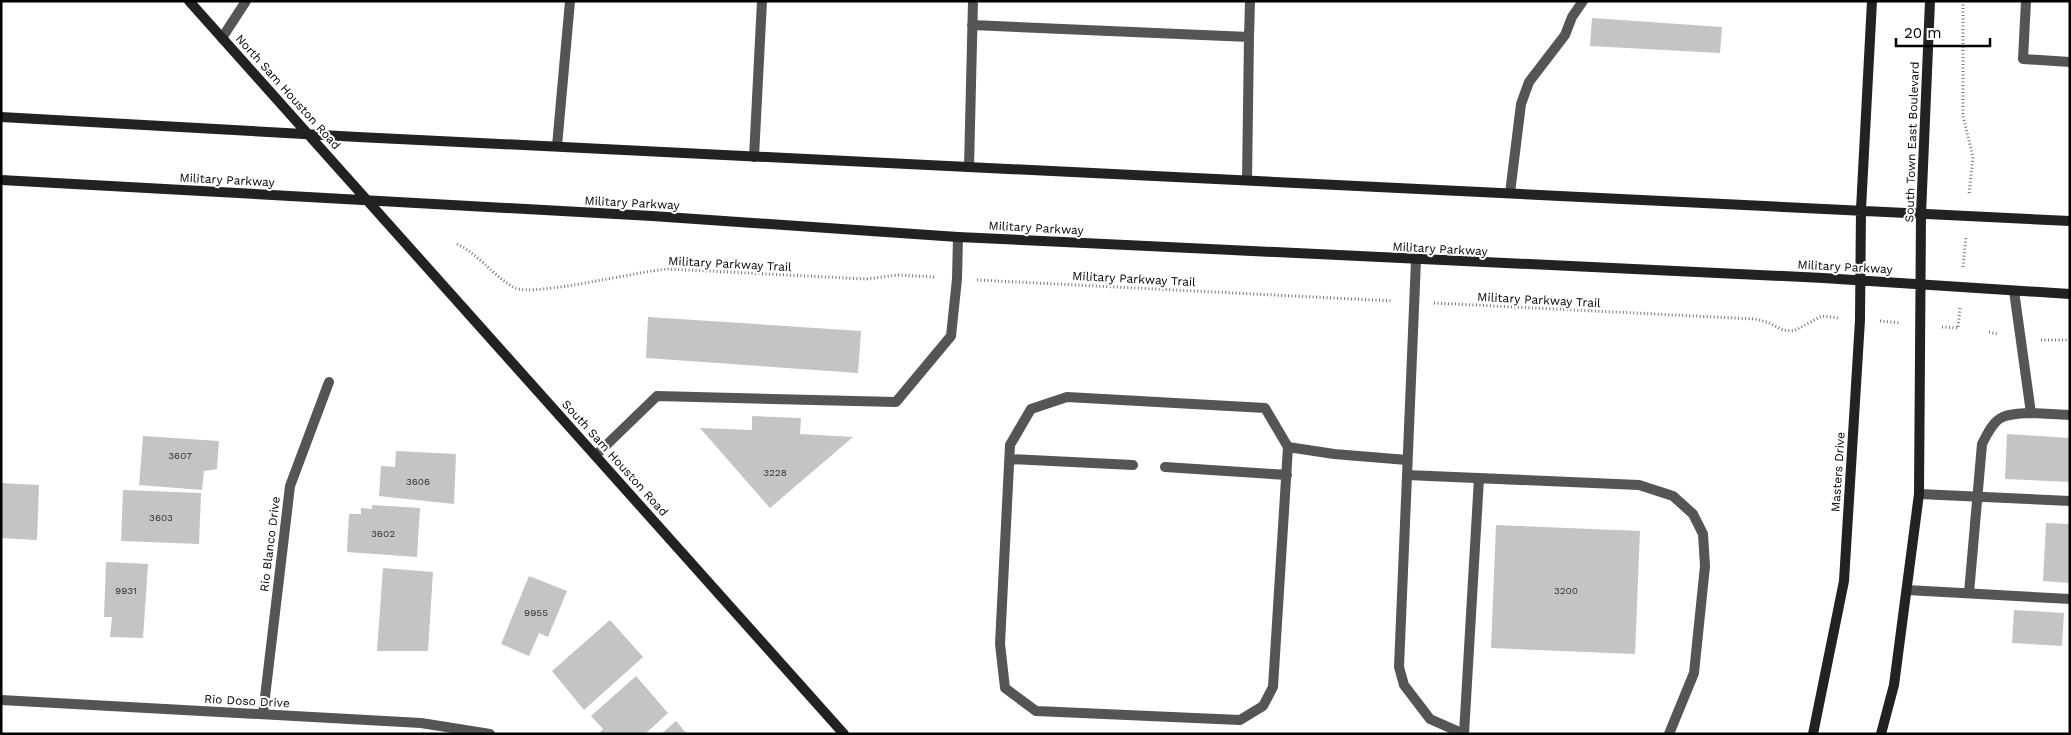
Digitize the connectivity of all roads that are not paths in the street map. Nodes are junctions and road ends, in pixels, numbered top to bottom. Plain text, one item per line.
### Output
1 (189, 1) edge
2 (246, 1) edge
3 (570, 1) edge
4 (762, 1) edge
5 (973, 1) edge
6 (1250, 1) edge
7 (1582, 1) edge
8 (1872, 1) edge
9 (1930, 1) edge
10 (2026, 1) edge
11 (972, 25) junction
12 (1249, 37) junction
13 (222, 38) junction
14 (2070, 62) edge
15 (1, 117) edge
16 (309, 134) junction
17 (557, 146) junction
18 (754, 157) junction
19 (969, 167) junction
20 (1, 180) edge
21 (1247, 180) junction
22 (1510, 193) junction
23 (367, 200) junction
24 (1861, 210) junction
25 (1921, 214) junction
26 (2070, 221) edge
27 (958, 237) junction
28 (1416, 260) junction
29 (1861, 281) junction
30 (1922, 284) junction
31 (2014, 291) junction
32 (2070, 294) edge
33 (329, 382) dead end
34 (2031, 413) junction
35 (2070, 415) edge
36 (1288, 447) junction
37 (596, 455) junction
38 (1010, 459) junction
39 (1407, 460) junction
40 (1133, 465) dead end
41 (1165, 467) dead end
42 (1407, 474) junction
43 (1287, 475) junction
44 (1479, 478) junction
45 (1919, 494) junction
46 (1976, 496) junction
47 (2070, 501) edge
48 (1907, 590) junction
49 (1970, 593) junction
50 (2070, 599) edge
51 (1, 700) edge
52 (263, 714) junction
53 (490, 734) edge
54 (844, 734) edge
55 (1464, 734) edge
56 (1668, 734) edge
57 (1813, 734) edge
58 (1882, 734) edge

1 - 13 main road, North Sam Houston Road
2 - 13 street
3 - 17 street
4 - 18 street
5 - 11 street
6 - 12 street
7 - 22 street
8 - 24 main road
9 - 25 main road, South Town East Boulevard
10 - 14 street
11 - 12 street
11 - 19 street
12 - 21 street
13 - 16 main road, North Sam Houston Road
15 - 16 main road
16 - 17 main road
16 - 23 main road, North Sam Houston Road
17 - 18 main road
18 - 19 main road
19 - 21 main road
20 - 23 main road, Military Parkway
21 - 22 main road
22 - 24 main road
23 - 27 main road, Military Parkway
23 - 37 main road, South Sam Houston Road
24 - 25 main road
24 - 29 main road, Masters Drive
25 - 26 main road
25 - 30 main road, South Town East Boulevard
27 - 28 main road, Military Parkway
27 - 37 street
28 - 29 main road, Military Parkway
28 - 39 street
29 - 30 main road, Military Parkway
29 - 57 main road, Masters Drive
30 - 31 main road, Military Parkway
30 - 45 main road
31 - 32 main road, Military Parkway
31 - 34 street
33 - 52 street, Rio Blanco Drive
34 - 35 street
34 - 46 street
36 - 38 street
36 - 39 street
36 - 43 street
37 - 54 main road, South Sam Houston Road
38 - 40 street
38 - 43 street
39 - 42 street
41 - 43 street
42 - 44 street
42 - 55 street
44 - 55 street
44 - 56 street
45 - 46 street
45 - 48 main road
46 - 47 street
46 - 49 street
48 - 49 street
48 - 58 main road
49 - 50 street
51 - 52 street, Rio Doso Drive
52 - 53 street, Rio Doso Drive

